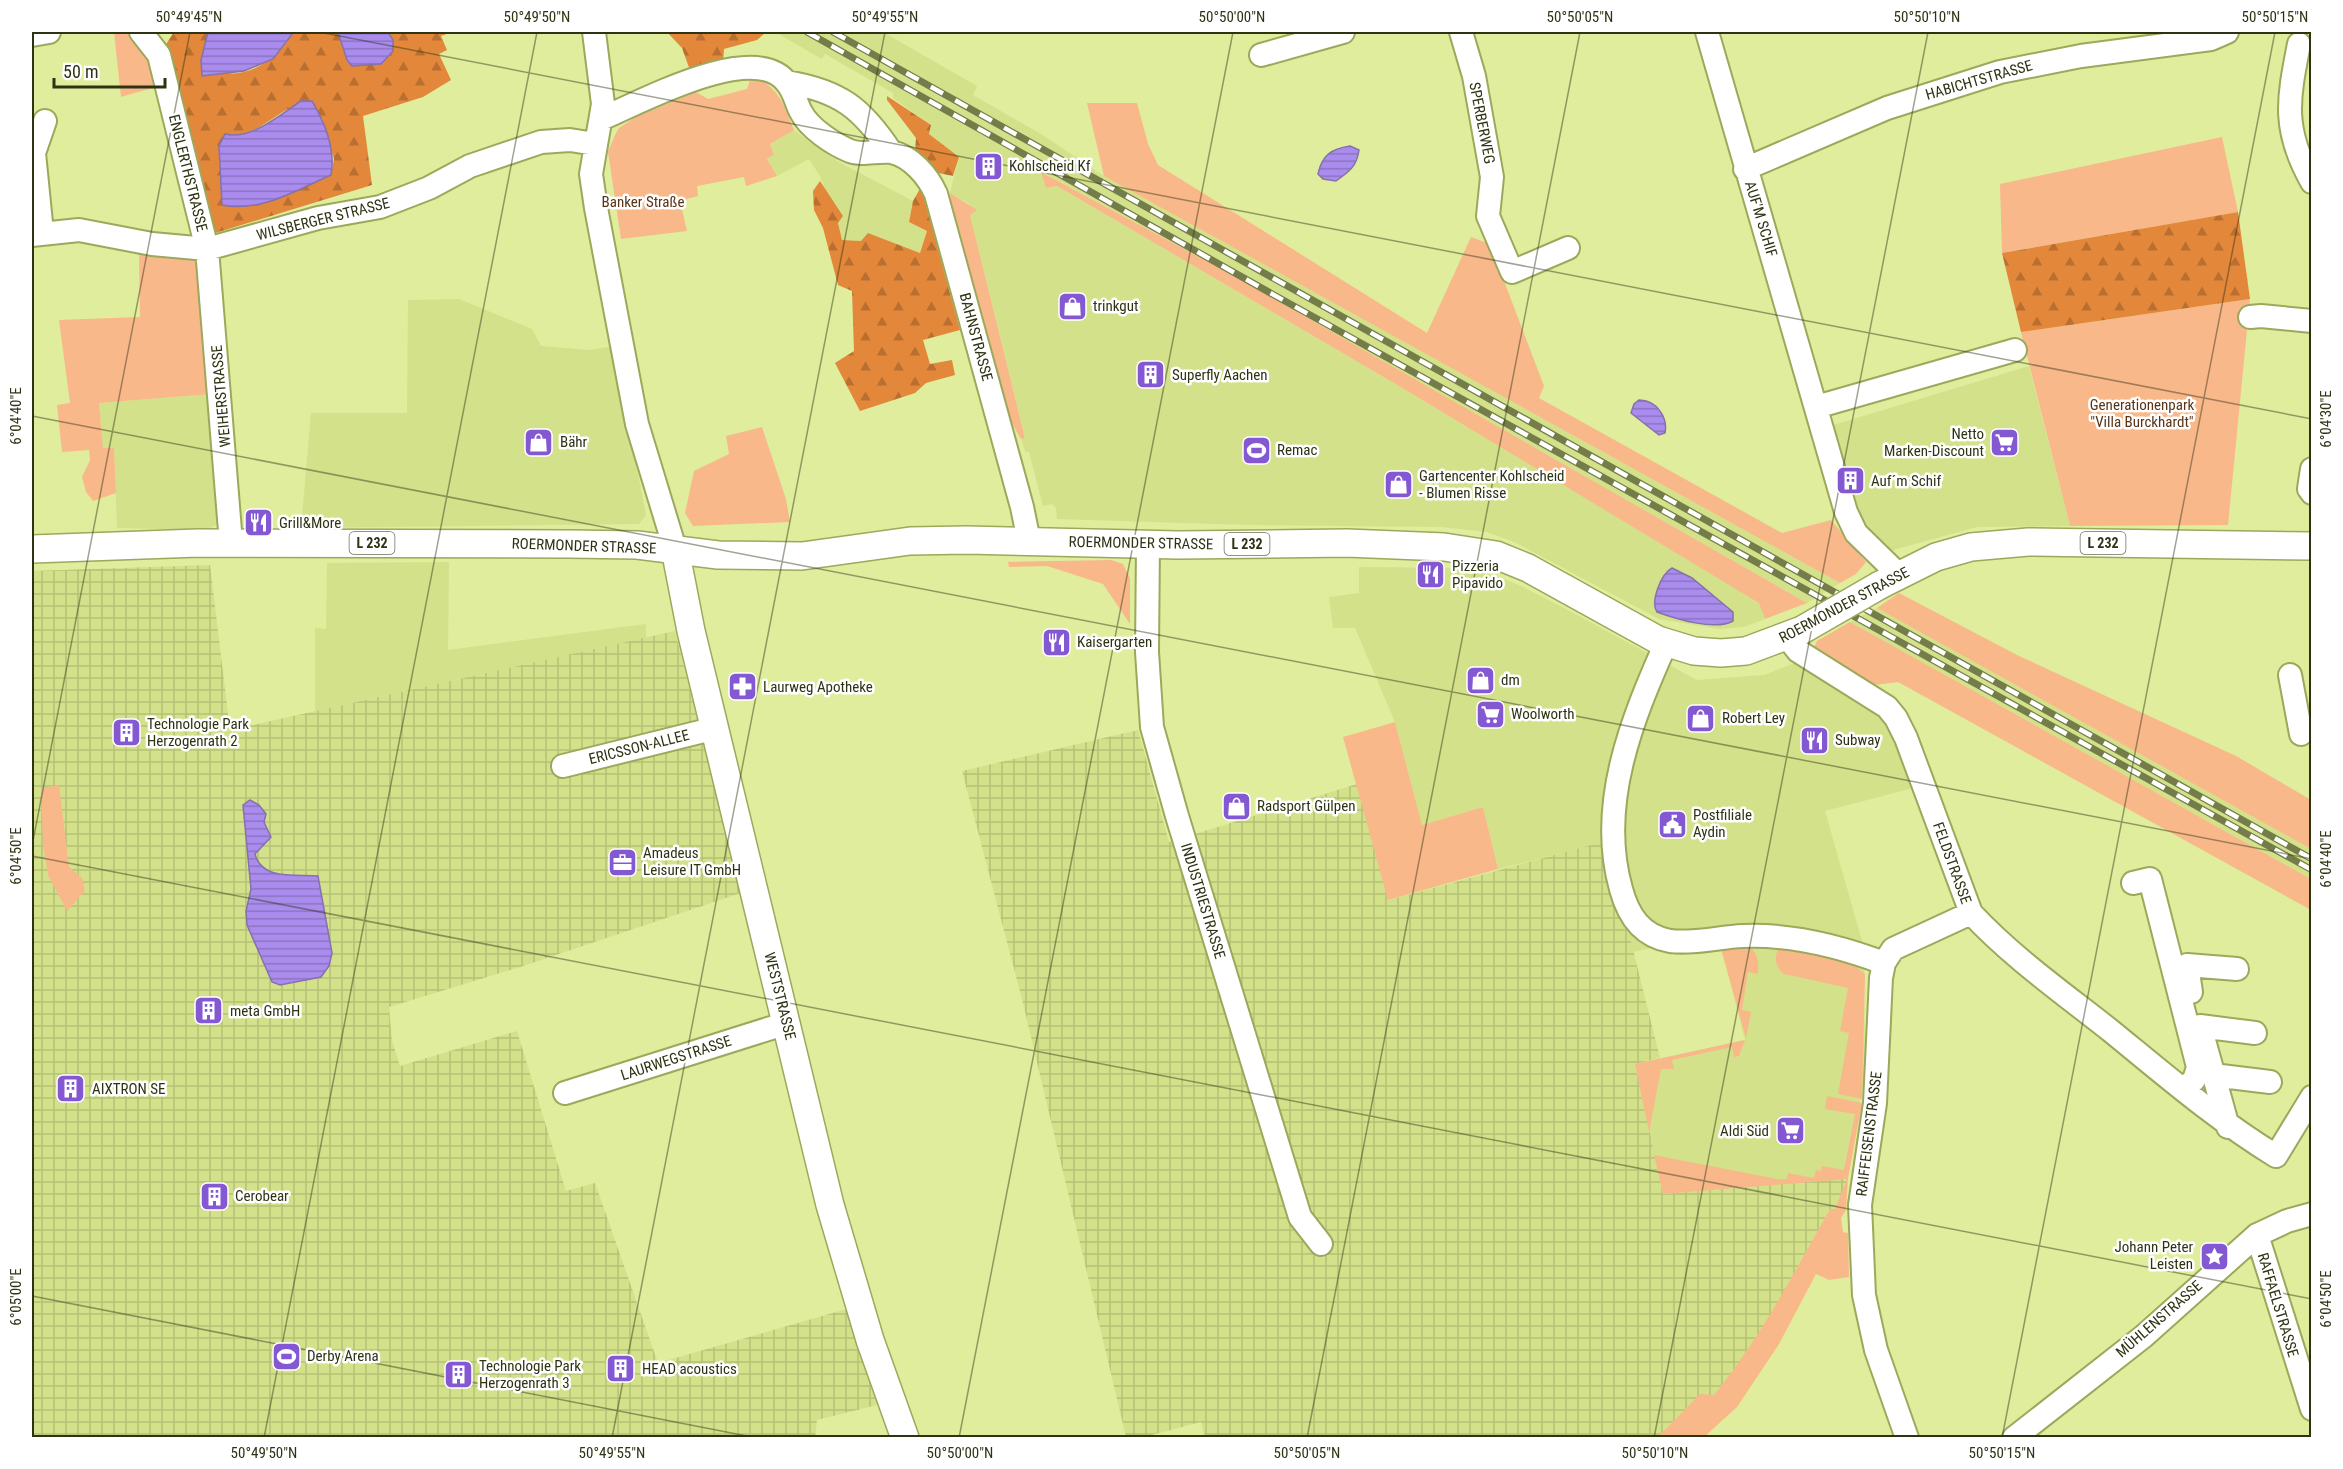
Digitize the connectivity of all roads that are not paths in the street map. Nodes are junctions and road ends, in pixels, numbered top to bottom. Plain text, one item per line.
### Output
1 (49, 32) edge
2 (141, 32) edge
3 (594, 32) edge
4 (1343, 32) edge
5 (1461, 32) edge
6 (1707, 32) edge
7 (2225, 32) edge
8 (32, 35) edge
9 (2300, 37) edge
10 (2130, 40) edge
11 (1261, 55) dead end
12 (787, 82) junction
13 (601, 119) junction
14 (45, 121) dead end
15 (595, 144) junction
16 (891, 152) junction
17 (1745, 169) junction
18 (2312, 182) edge
19 (37, 234) edge
20 (1568, 248) dead end
21 (207, 249) junction
22 (2250, 317) dead end
23 (2312, 321) edge
24 (2015, 350) dead end
25 (1816, 407) junction
26 (2312, 469) edge
27 (2312, 493) edge
28 (1029, 541) junction
29 (231, 543) junction
30 (1148, 544) junction
31 (2312, 546) edge
32 (32, 549) edge
33 (675, 549) junction
34 (1890, 580) junction
35 (1794, 633) junction
36 (1666, 643) junction
37 (2290, 675) dead end
38 (2304, 721) edge
39 (716, 728) junction
40 (563, 766) dead end
41 (2133, 883) dead end
42 (1971, 913) junction
43 (1884, 963) junction
44 (2237, 969) dead end
45 (787, 1023) junction
46 (2200, 1026) junction
47 (2255, 1033) dead end
48 (2214, 1075) junction
49 (2270, 1082) dead end
50 (2183, 1089) junction
51 (565, 1093) dead end
52 (2312, 1097) edge
53 (2228, 1126) junction
54 (2312, 1214) edge
55 (2257, 1235) junction
56 (1321, 1244) dead end
57 (2309, 1396) edge
58 (905, 1437) edge
59 (1907, 1437) edge
60 (2014, 1437) edge

1 - 8 street
2 - 21 street, ENGLERTHSTRASSE
3 - 13 street
4 - 11 street
5 - 20 street, SPERBERWEG
6 - 17 street, AUF'M SCHIF
7 - 10 street, HABICHTSTRASSE
9 - 18 street
10 - 17 street, HABICHTSTRASSE
12 - 13 street, BAHNSTRASSE
12 - 16 street, BAHNSTRASSE
12 - 16 street, BAHNSTRASSE
13 - 15 street
14 - 19 street, WILSBERGER STRASSE
15 - 21 street, WILSBERGER STRASSE
15 - 33 street
16 - 28 street, BAHNSTRASSE
17 - 25 street, AUF'M SCHIF
19 - 21 street, WILSBERGER STRASSE
21 - 29 street, WEIHERSTRASSE
22 - 23 street
24 - 25 street
25 - 34 street, AUF'M SCHIF
26 - 27 street
28 - 30 main road, ROERMONDER STRASSE / L 232
28 - 33 main road, ROERMONDER STRASSE / L 232
29 - 32 main road, ROERMONDER STRASSE / L 232
29 - 33 main road, ROERMONDER STRASSE / L 232
30 - 36 main road, ROERMONDER STRASSE / L 232
30 - 56 street, INDUSTRIESTRASSE
31 - 34 main road, ROERMONDER STRASSE / L 232
33 - 39 main road, WESTSTRASSE
34 - 35 main road, ROERMONDER STRASSE / L 232, bridge
35 - 36 main road, ROERMONDER STRASSE / L 232
35 - 42 street, FELDSTRASSE
36 - 43 street
37 - 38 street
39 - 40 street, ERICSSON-ALLEE
39 - 45 main road, WESTSTRASSE
41 - 50 street
42 - 43 street
42 - 50 street, FELDSTRASSE
43 - 59 street, RAIFFEISENSTRASSE
44 - 46 street
45 - 51 street, LAURWEGSTRASSE
45 - 58 main road, WESTSTRASSE
46 - 47 street
46 - 48 street
48 - 49 street
48 - 53 street
50 - 53 street, FELDSTRASSE
52 - 53 street, FELDSTRASSE
54 - 55 street, MÜHLENSTRASSE
55 - 57 street, RAFFAELSTRASSE
55 - 60 street, MÜHLENSTRASSE

